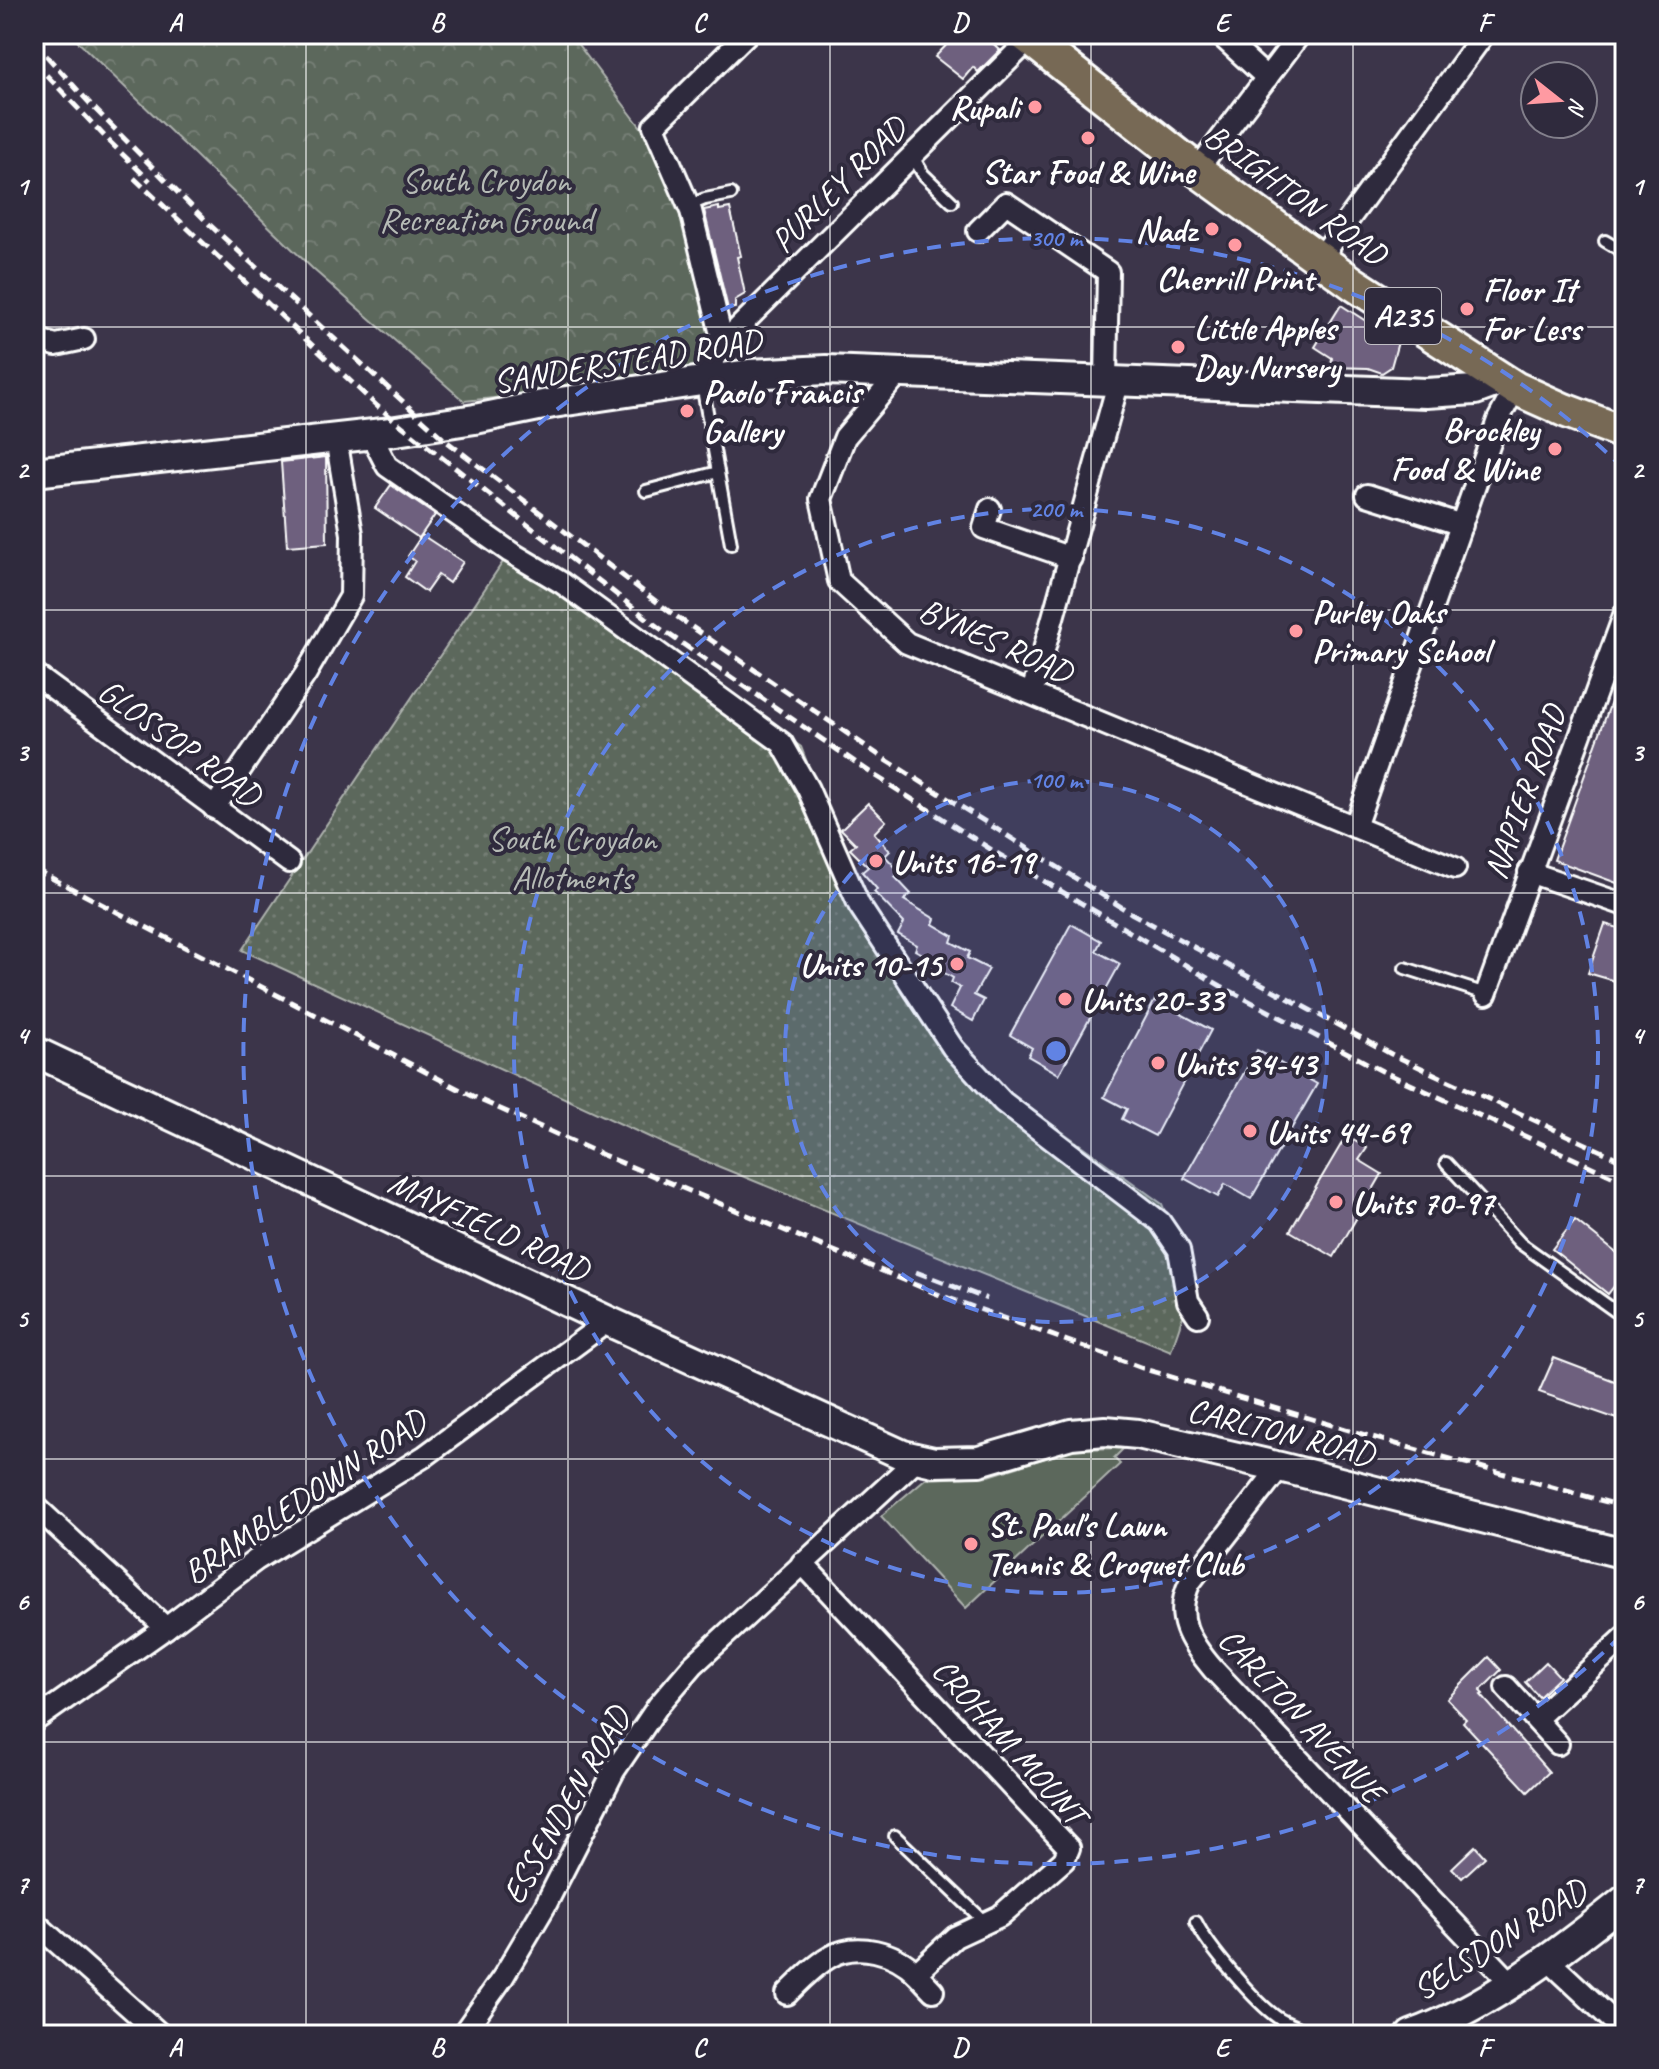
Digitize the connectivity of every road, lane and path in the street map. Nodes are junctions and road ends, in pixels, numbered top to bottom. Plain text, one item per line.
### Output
1 (747, 34) edge
2 (1219, 34) edge
3 (1300, 34) edge
4 (1484, 34) edge
5 (1027, 37) edge
6 (1267, 78) junction
7 (912, 155) junction
8 (1197, 170) junction
9 (731, 194) dead end
10 (952, 202) dead end
11 (688, 206) junction
12 (978, 231) dead end
13 (1605, 241) dead end
14 (1625, 253) edge
15 (1319, 260) junction
16 (34, 339) edge
17 (84, 339) dead end
18 (723, 343) junction
19 (1465, 355) junction
20 (898, 374) junction
21 (1112, 380) junction
22 (701, 382) junction
23 (1508, 384) junction
24 (1426, 393) junction
25 (1625, 433) edge
26 (371, 435) junction
27 (336, 438) junction
28 (34, 472) edge
29 (718, 472) junction
30 (646, 491) dead end
31 (1367, 495) dead end
32 (990, 509) dead end
33 (1462, 525) junction
34 (731, 544) dead end
35 (1071, 558) junction
36 (1625, 613) edge
37 (34, 674) edge
38 (1032, 693) junction
39 (214, 808) junction
40 (1355, 827) junction
41 (289, 862) dead end
42 (1455, 868) dead end
43 (1529, 872) junction
44 (1625, 905) edge
45 (1405, 968) dead end
46 (1486, 994) joint
47 (34, 1051) edge
48 (1446, 1163) dead end
49 (1198, 1316) dead end
50 (1625, 1318) edge
51 (608, 1321) junction
52 (917, 1459) junction
53 (1280, 1467) junction
54 (34, 1505) edge
55 (1625, 1554) edge
56 (802, 1563) junction
57 (166, 1628) junction
58 (1625, 1637) edge
59 (1506, 1687) dead end
60 (1536, 1719) junction
61 (34, 1721) edge
62 (1558, 1744) dead end
63 (895, 1836) dead end
64 (1625, 1900) edge
65 (34, 1922) edge
66 (1196, 1922) dead end
67 (986, 1923) junction
68 (1547, 1959) junction
69 (916, 1973) junction
70 (1511, 1983) junction
71 (933, 1991) dead end
72 (787, 1994) dead end
73 (1625, 2032) edge
74 (161, 2035) edge
75 (462, 2035) edge
76 (1311, 2035) edge
77 (1411, 2035) edge

1 - 11 street
2 - 6 street
3 - 6 street
4 - 15 street
5 - 7 street, PURLEY ROAD
5 - 8 main road, BRIGHTON ROAD / A235
6 - 8 street
7 - 10 lane
7 - 18 street, PURLEY ROAD
8 - 15 main road, BRIGHTON ROAD / A235
9 - 11 lane
11 - 18 street
12 - 21 street
13 - 14 lane
15 - 19 main road, BRIGHTON ROAD / A235
16 - 17 street
18 - 22 street, PURLEY ROAD
19 - 23 main road, BRIGHTON ROAD / A235
19 - 24 main road
20 - 21 main road, SANDERSTEAD ROAD
20 - 22 main road, SANDERSTEAD ROAD
20 - 38 street, BYNES ROAD
21 - 24 main road, SANDERSTEAD ROAD
21 - 35 street
22 - 26 main road, SANDERSTEAD ROAD
22 - 29 lane
23 - 24 main road, SANDERSTEAD ROAD
23 - 25 main road, BRIGHTON ROAD / A235
23 - 33 street
26 - 27 main road, SANDERSTEAD ROAD
26 - 49 street
27 - 28 main road, SANDERSTEAD ROAD
27 - 39 street
29 - 30 lane
29 - 34 lane
31 - 33 street
32 - 35 street
33 - 40 street
35 - 38 street
36 - 43 street, NAPIER ROAD
37 - 39 street, GLOSSOP ROAD
38 - 40 street, BYNES ROAD
39 - 41 street, GLOSSOP ROAD
40 - 42 street, BYNES ROAD
43 - 44 street
43 - 46 street, NAPIER ROAD
45 - 46 lane
47 - 51 main road, MAYFIELD ROAD
48 - 50 lane
51 - 52 main road, MAYFIELD ROAD
51 - 57 street, BRAMBLEDOWN ROAD
52 - 53 main road, CARLTON ROAD
52 - 56 street, ESSENDEN ROAD
53 - 55 main road, CARLTON ROAD
53 - 70 street, CARLTON AVENUE
54 - 57 street
56 - 67 street, CROHAM MOUNT
56 - 75 street, ESSENDEN ROAD
57 - 61 street, BRAMBLEDOWN ROAD
58 - 60 street
59 - 60 street
60 - 62 street
63 - 67 lane
64 - 68 main road, SELSDON ROAD
65 - 74 street
66 - 76 lane
67 - 69 street, CROHAM MOUNT
68 - 70 main road, SELSDON ROAD
68 - 73 street
69 - 71 street
69 - 72 street
70 - 77 main road, SELSDON ROAD

